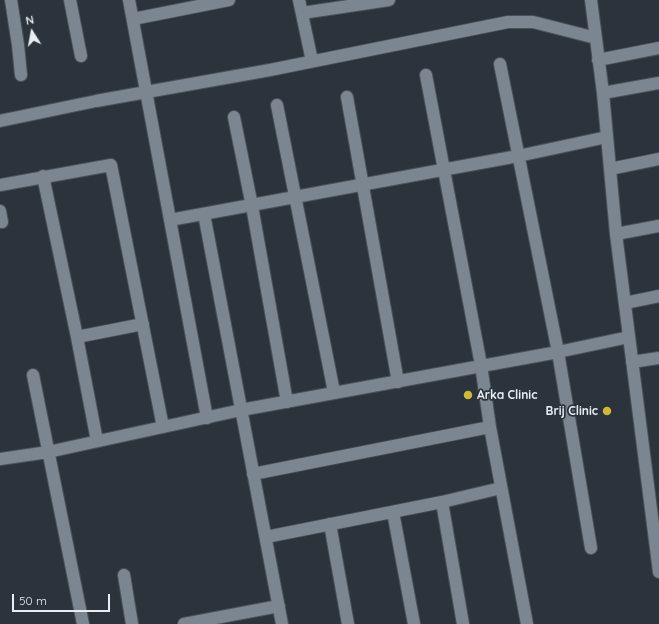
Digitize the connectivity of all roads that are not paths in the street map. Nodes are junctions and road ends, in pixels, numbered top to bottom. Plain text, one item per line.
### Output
1 (11, 0) edge
2 (70, 0) edge
3 (129, 0) edge
4 (229, 0) edge
5 (299, 0) edge
6 (389, 0) edge
7 (591, 0) edge
8 (302, 13) junction
9 (133, 19) junction
10 (596, 38) junction
11 (659, 48) edge
12 (81, 56) dead end
13 (312, 60) junction
14 (598, 60) junction
15 (500, 64) dead end
16 (21, 75) dead end
17 (426, 75) dead end
18 (659, 83) edge
19 (146, 92) junction
20 (603, 93) junction
21 (347, 97) dead end
22 (277, 105) dead end
23 (234, 117) dead end
24 (0, 121) edge
25 (607, 137) junction
26 (518, 156) junction
27 (659, 159) edge
28 (444, 169) junction
29 (610, 169) junction
30 (43, 176) junction
31 (0, 185) edge
32 (363, 185) junction
33 (296, 198) junction
34 (252, 206) junction
35 (204, 214) junction
36 (170, 220) junction
37 (659, 226) edge
38 (616, 234) junction
39 (659, 296) edge
40 (625, 303) junction
41 (142, 324) junction
42 (77, 337) junction
43 (629, 337) junction
44 (558, 352) junction
45 (659, 358) edge
46 (632, 362) junction
47 (481, 365) junction
48 (33, 375) dead end
49 (398, 382) junction
50 (334, 392) junction
51 (287, 402) junction
52 (241, 410) junction
53 (207, 418) junction
54 (163, 427) junction
55 (490, 427) junction
56 (97, 442) junction
57 (48, 452) junction
58 (0, 459) edge
59 (253, 474) junction
60 (501, 488) junction
61 (442, 502) junction
62 (392, 512) junction
63 (330, 524) junction
64 (266, 537) junction
65 (591, 548) dead end
66 (659, 572) edge
67 (124, 574) dead end
68 (279, 606) junction
69 (83, 624) edge
70 (132, 624) edge
71 (184, 624) edge
72 (282, 624) edge
73 (348, 624) edge
74 (414, 624) edge
75 (463, 624) edge
76 (527, 624) edge

1 - 16 street
2 - 12 street
3 - 9 street
4 - 9 street
5 - 8 street
6 - 8 street
7 - 10 street
8 - 13 street
9 - 19 street
10 - 13 street
10 - 14 street
11 - 14 street
13 - 19 street
14 - 20 street
15 - 26 street
17 - 28 street
18 - 20 street
19 - 24 street
19 - 36 street
20 - 25 street
21 - 32 street
22 - 33 street
23 - 34 street
25 - 26 street
25 - 29 street
26 - 28 street
26 - 44 street
27 - 29 street
28 - 32 street
28 - 47 street
29 - 38 street
30 - 31 street
30 - 41 street
30 - 42 street
32 - 33 street
32 - 49 street
33 - 34 street
33 - 50 street
34 - 35 street
34 - 51 street
35 - 36 street
35 - 52 street
36 - 53 street
37 - 38 street
38 - 40 street
39 - 40 street
40 - 43 street
41 - 42 street
41 - 54 street
42 - 56 street
43 - 44 street
43 - 46 street
44 - 47 street
44 - 65 street
45 - 46 street
46 - 66 street
47 - 49 street
47 - 55 street
48 - 57 street
49 - 50 street
50 - 51 street
51 - 52 street
52 - 53 street
52 - 59 street
53 - 54 street
54 - 56 street
55 - 59 street
55 - 60 street
56 - 57 street
57 - 58 street
57 - 69 street
59 - 64 street
60 - 61 street
60 - 76 street
61 - 62 street
61 - 75 street
62 - 63 street
62 - 74 street
63 - 64 street
63 - 73 street
64 - 68 street
67 - 70 street
68 - 71 street
68 - 72 street

